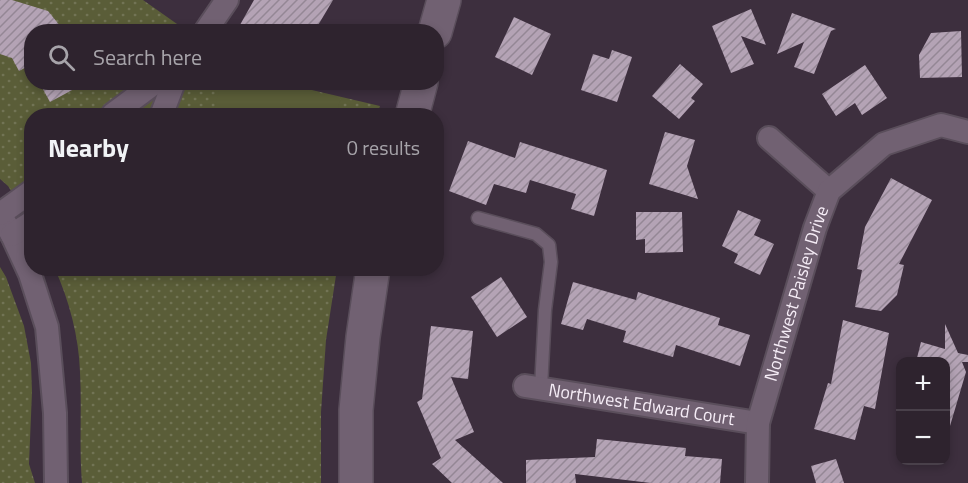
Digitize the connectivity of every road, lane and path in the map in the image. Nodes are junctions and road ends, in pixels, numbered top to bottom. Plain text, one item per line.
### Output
1 (227, 0) edge
2 (444, 0) edge
3 (210, 24) edge
4 (437, 24) edge
5 (147, 90) edge
6 (171, 90) edge
7 (419, 90) edge
8 (127, 108) edge
9 (164, 108) edge
10 (414, 108) edge
11 (968, 132) edge
12 (769, 138) dead end
13 (829, 191) junction
14 (24, 197) edge
15 (0, 214) edge
16 (478, 218) dead end
17 (24, 227) edge
18 (12, 235) junction
19 (24, 261) edge
20 (31, 276) edge
21 (372, 276) edge
22 (533, 387) joint
23 (758, 423) junction
24 (56, 483) edge
25 (356, 483) edge
26 (757, 483) edge

1 - 3 street
2 - 4 main road
5 - 8 street
6 - 9 street
7 - 10 main road
11 - 13 street, Northwest Paisley Drive
12 - 13 street
13 - 23 street, Northwest Paisley Drive
14 - 15 street
15 - 18 street
16 - 22 lane
17 - 18 street
18 - 19 street
20 - 24 street
21 - 25 main road
22 - 23 street, Northwest Edward Court
23 - 26 street, Northwest Paisley Drive

